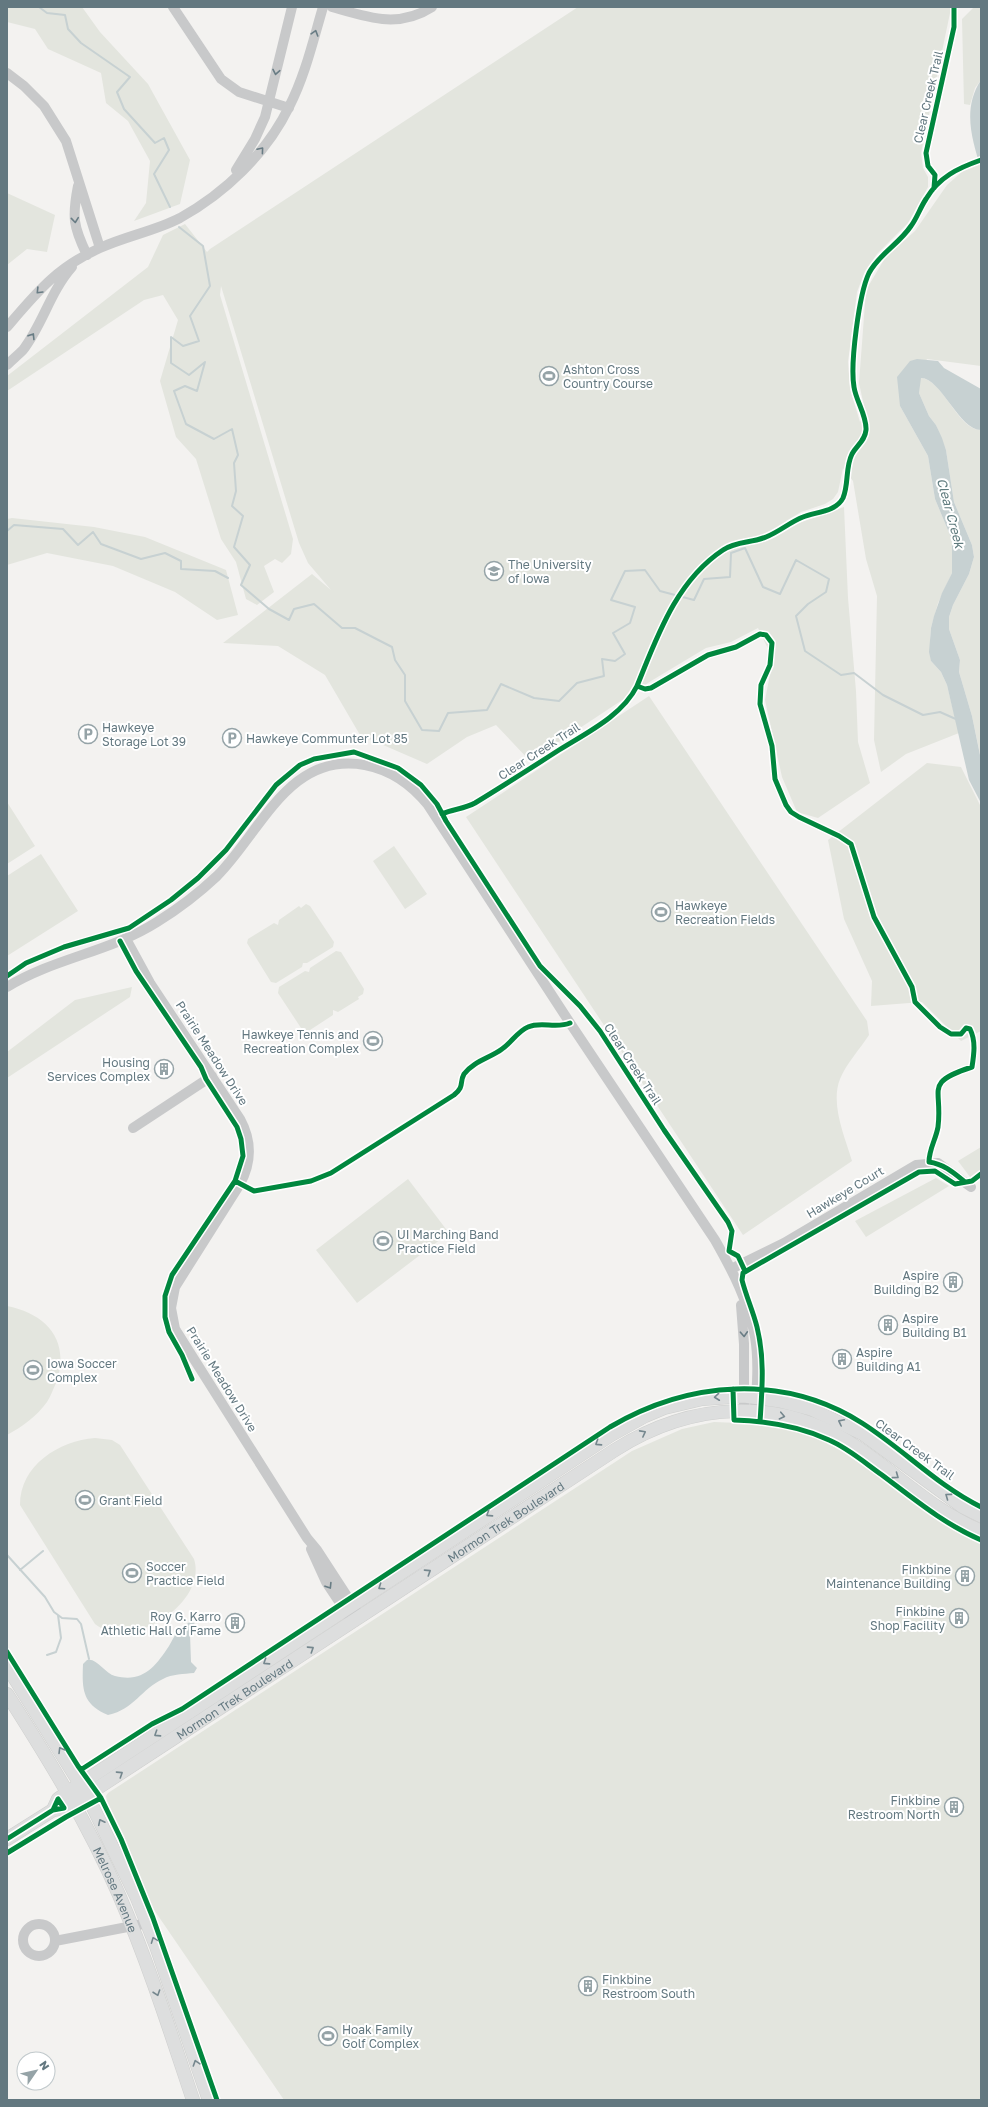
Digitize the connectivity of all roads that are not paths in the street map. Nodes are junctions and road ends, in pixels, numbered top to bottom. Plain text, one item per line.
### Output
1 (173, 7) edge
2 (292, 7) edge
3 (323, 7) edge
4 (332, 7) edge
5 (432, 7) edge
6 (7, 73) edge
7 (270, 102) junction
8 (289, 108) junction
9 (78, 184) junction
10 (223, 188) junction
11 (100, 248) junction
12 (84, 256) junction
13 (7, 327) edge
14 (7, 365) edge
15 (126, 939) junction
16 (7, 987) edge
17 (212, 1076) junction
18 (133, 1128) dead end
19 (971, 1187) dead end
20 (730, 1269) junction
21 (750, 1396) junction
22 (749, 1411) junction
23 (981, 1516) edge
24 (981, 1531) edge
25 (349, 1608) junction
26 (356, 1619) junction
27 (7, 1666) edge
28 (7, 1694) edge
29 (84, 1789) junction
30 (71, 1797) junction
31 (7, 1839) edge
32 (148, 1924) junction
33 (133, 1927) junction
34 (55, 1941) dead end
35 (193, 2100) edge
36 (209, 2100) edge

1 - 7 street
2 -> 7 street
8 -> 3 street
4 - 5 street
6 - 9 street
7 - 8 street
7 - 10 street
10 -> 8 street
9 - 11 street
9 -> 12 street
10 - 11 street
11 - 12 street
12 -> 13 street
14 -> 12 street
15 - 16 street
15 - 17 street, Prairie Meadow Drive
15 - 20 street
17 - 18 street
17 - 25 street, Prairie Meadow Drive
19 - 20 street, Hawkeye Court
20 - 21 street
21 - 22 street
23 -> 21 main road, Mormon Trek Boulevard
21 -> 25 main road, Mormon Trek Boulevard
22 -> 24 main road, Mormon Trek Boulevard
26 -> 22 main road, Mormon Trek Boulevard
25 - 26 street, Prairie Meadow Drive
25 -> 29 main road, Mormon Trek Boulevard
29 -> 26 main road, Mormon Trek Boulevard
29 -> 27 main road, Melrose Avenue
28 - 30 main road, Melrose Avenue
29 - 30 main road, Mormon Trek Boulevard
32 -> 29 main road, Melrose Avenue
30 - 31 main road, Mormon Trek Boulevard
30 - 33 main road, Melrose Avenue
32 - 33 street
36 -> 32 main road, Melrose Avenue
33 - 34 street
33 -> 35 main road, Melrose Avenue

